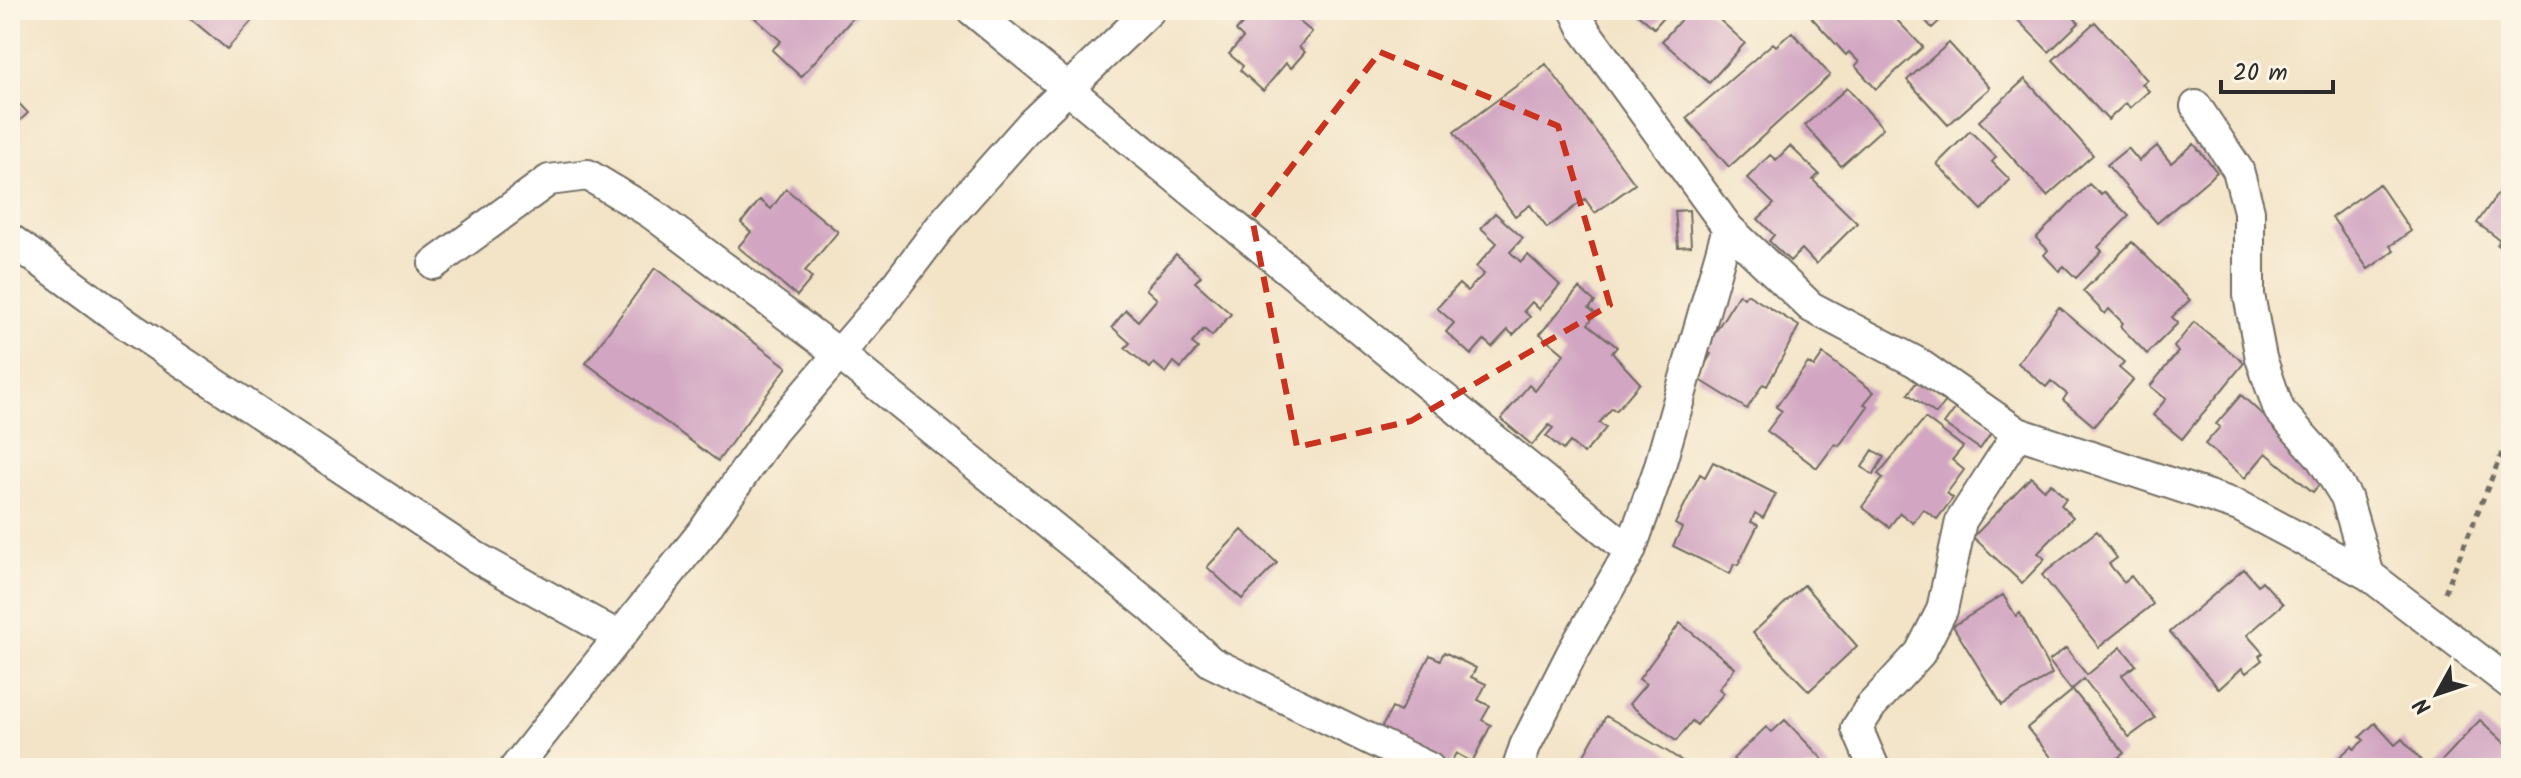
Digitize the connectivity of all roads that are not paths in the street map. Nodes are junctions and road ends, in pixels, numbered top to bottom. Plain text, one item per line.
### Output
1 (972, 10) edge
2 (1150, 10) edge
3 (1575, 10) edge
4 (1071, 89) junction
5 (2196, 106) dead end
6 (1728, 228) junction
7 (14, 249) edge
8 (434, 264) dead end
9 (839, 354) junction
10 (2018, 433) junction
11 (1630, 551) junction
12 (2369, 575) junction
13 (618, 636) junction
14 (2511, 684) edge
15 (515, 768) edge
16 (1429, 768) edge
17 (1518, 768) edge
18 (1874, 768) edge

1 - 4 street
2 - 4 street
3 - 6 street
4 - 9 street
4 - 11 street
5 - 12 street
6 - 10 street
6 - 11 street
7 - 13 street
8 - 9 street
9 - 13 street
9 - 16 street
10 - 12 street
10 - 18 street
11 - 17 street
12 - 14 street
13 - 15 street

